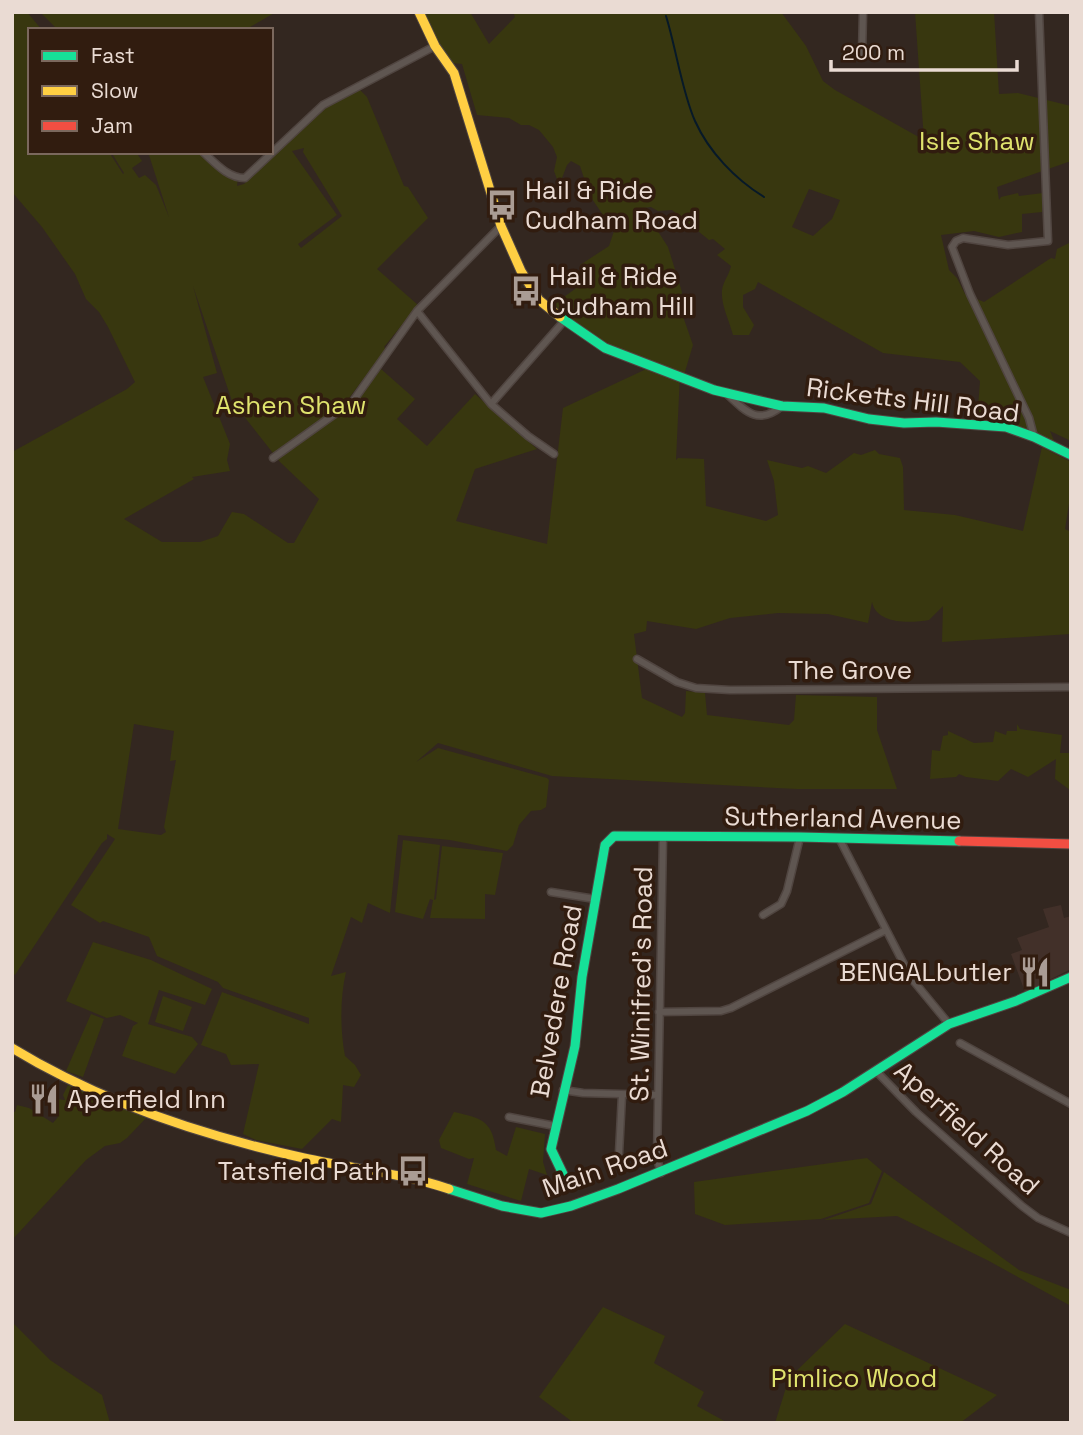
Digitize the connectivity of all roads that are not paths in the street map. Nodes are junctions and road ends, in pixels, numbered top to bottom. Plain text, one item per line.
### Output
1 (419, 12) edge
2 (863, 12) edge
3 (1039, 12) edge
4 (435, 46) junction
5 (862, 55) dead end
6 (273, 152) edge
7 (205, 154) edge
8 (271, 154) edge
9 (501, 226) junction
10 (417, 312) junction
11 (564, 321) junction
12 (726, 393) junction
13 (491, 404) junction
14 (782, 406) junction
15 (1034, 436) junction
16 (554, 454) dead end
17 (1071, 455) edge
18 (273, 458) dead end
19 (637, 659) dead end
20 (1071, 688) edge
21 (614, 836) joint
22 (663, 837) junction
23 (800, 837) junction
24 (839, 838) junction
25 (1071, 844) edge
26 (551, 892) dead end
27 (595, 899) junction
28 (763, 915) dead end
29 (886, 930) junction
30 (1071, 977) edge
31 (659, 1012) junction
32 (949, 1024) junction
33 (960, 1044) dead end
34 (12, 1048) edge
35 (876, 1071) junction
36 (563, 1090) junction
37 (622, 1095) junction
38 (658, 1095) junction
39 (1071, 1104) edge
40 (509, 1117) dead end
41 (555, 1126) junction
42 (619, 1153) dead end
43 (661, 1172) junction
44 (563, 1174) dead end
45 (1071, 1233) edge

1 - 4 street, Ricketts Hill Road
2 - 5 street
3 - 15 street
4 - 6 street
4 - 9 street, Ricketts Hill Road
7 - 8 street
9 - 10 street
9 - 11 street, Ricketts Hill Road
10 - 13 street
10 - 18 street
11 - 12 street, Ricketts Hill Road
11 - 13 street
12 - 14 street, Ricketts Hill Road
12 - 14 street
13 - 16 street
14 - 15 street, Ricketts Hill Road
15 - 17 street, Ricketts Hill Road
19 - 20 street, The Grove
21 - 22 street, Sutherland Avenue
21 - 27 street, Belvedere Road
22 - 23 street, Sutherland Avenue
22 - 31 street, St. Winifred's Road
23 - 24 street, Sutherland Avenue
23 - 28 street
24 - 25 street, Sutherland Avenue
24 - 29 street
26 - 27 street
27 - 36 street, Belvedere Road
29 - 31 street
29 - 32 street
30 - 32 street, Main Road
31 - 38 street, St. Winifred's Road
32 - 35 street, Main Road
33 - 39 street
34 - 43 street, Main Road
35 - 43 street, Main Road
35 - 45 street, Aperfield Road
36 - 37 street
36 - 41 street, Belvedere Road
37 - 38 street
37 - 42 street
38 - 43 street, St. Winifred's Road
40 - 41 street
41 - 44 street, Belvedere Road

